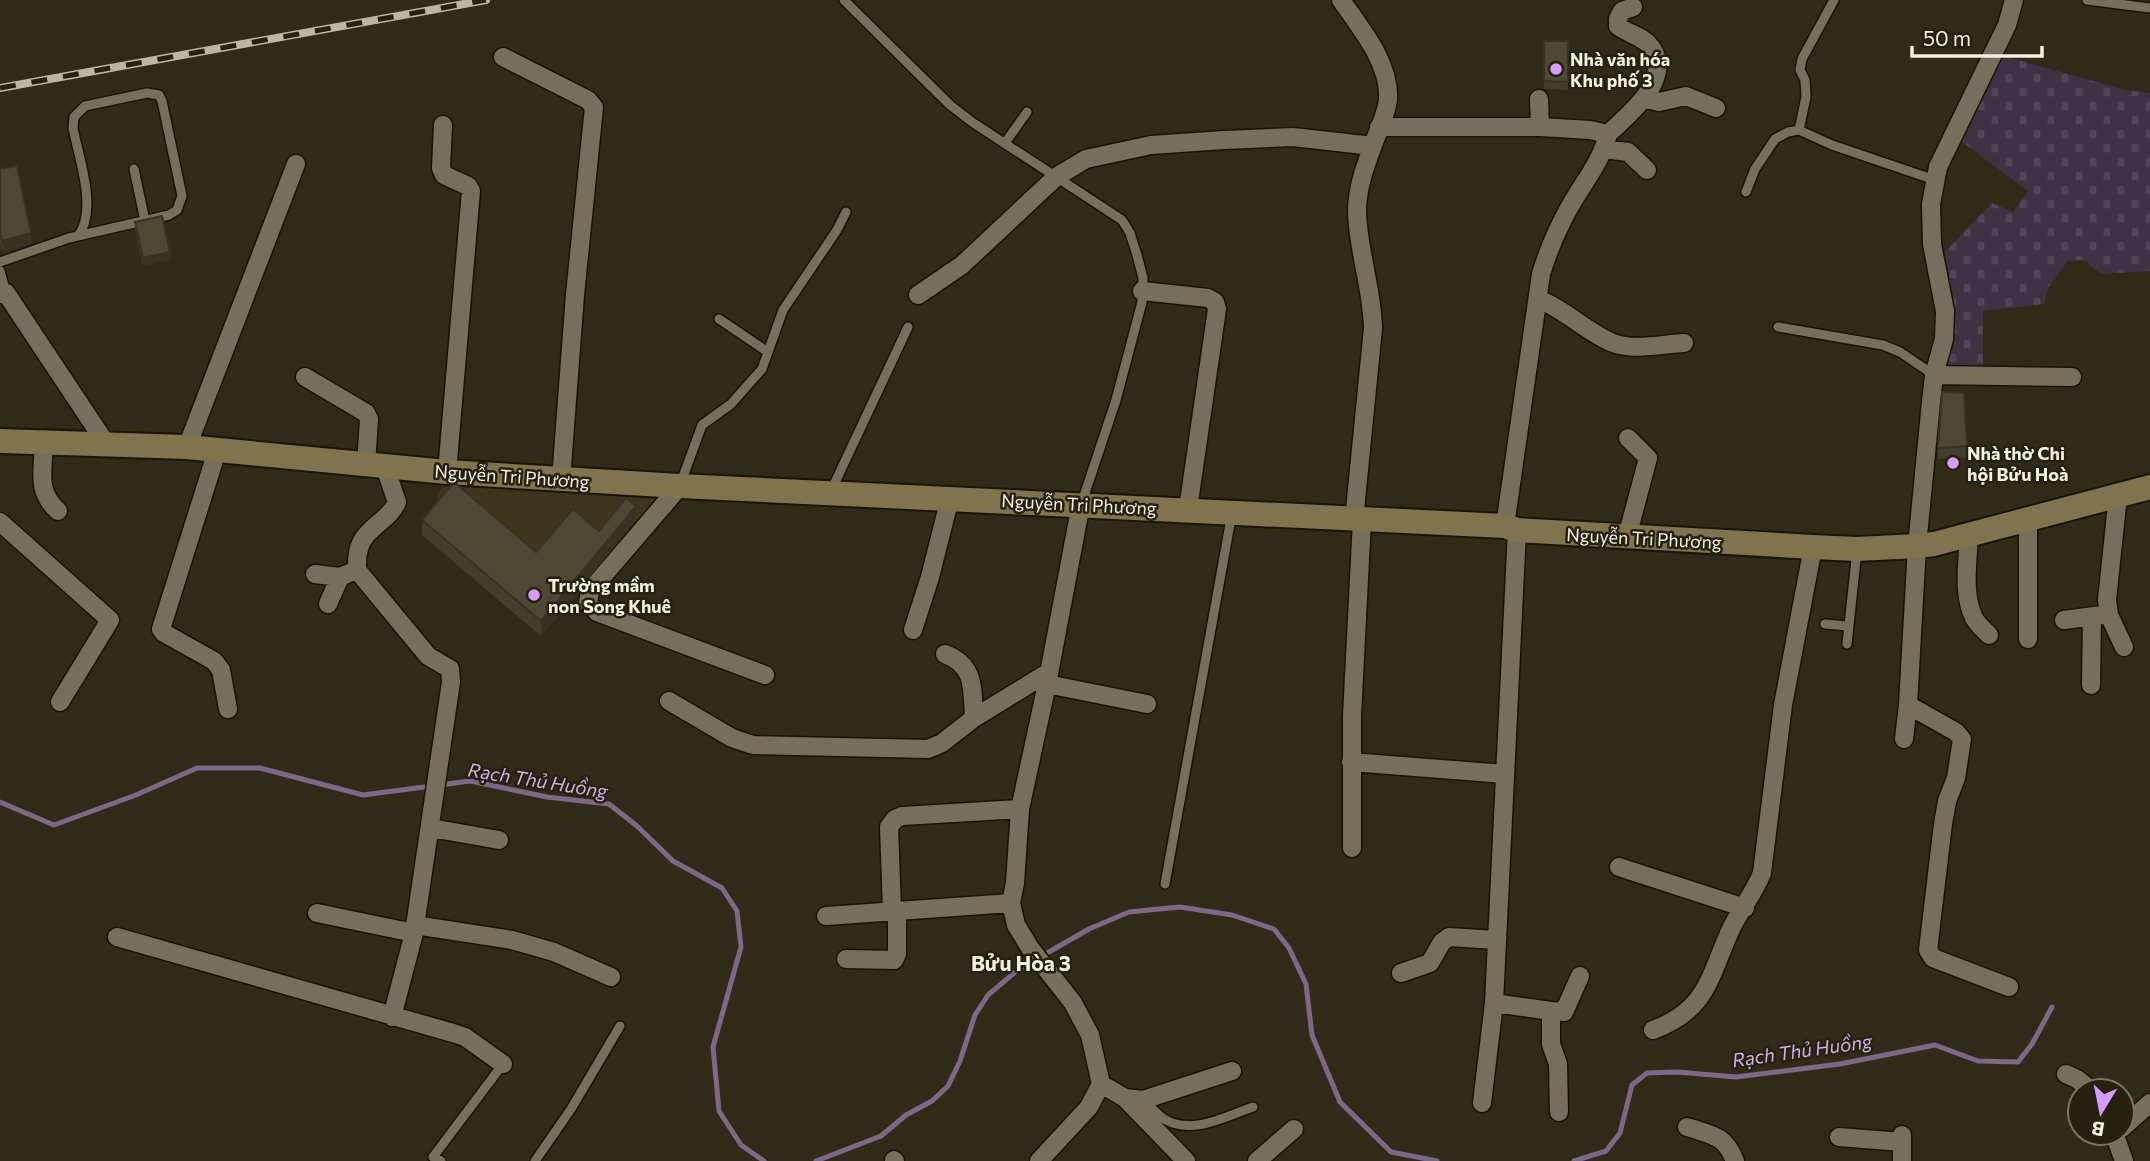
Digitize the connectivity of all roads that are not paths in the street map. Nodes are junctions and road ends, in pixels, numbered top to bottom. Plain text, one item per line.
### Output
1 (844, 0) edge
2 (1341, 0) edge
3 (1834, 0) edge
4 (2014, 0) edge
5 (2092, 0) edge
6 (1633, 7) dead end
7 (2150, 8) edge
8 (503, 57) dead end
9 (1644, 98) junction
10 (1539, 99) dead end
11 (1716, 108) dead end
12 (1027, 112) dead end
13 (443, 125) dead end
14 (1379, 127) junction
15 (1540, 127) junction
16 (1799, 130) junction
17 (1005, 142) junction
18 (1606, 142) junction
19 (1373, 146) junction
20 (296, 164) dead end
21 (134, 169) dead end
22 (1647, 170) dead end
23 (1056, 177) junction
24 (1935, 180) junction
25 (1746, 192) dead end
26 (846, 212) dead end
27 (145, 220) junction
28 (78, 236) junction
29 (0, 262) edge
30 (0, 271) edge
31 (1142, 291) junction
32 (3, 293) edge
33 (918, 295) dead end
34 (1538, 299) junction
35 (719, 319) dead end
36 (908, 327) dead end
37 (1778, 327) dead end
38 (1684, 343) dead end
39 (768, 352) junction
40 (1934, 375) junction
41 (305, 377) dead end
42 (2072, 377) dead end
43 (1628, 438) dead end
44 (0, 441) edge
45 (44, 443) junction
46 (107, 445) junction
47 (187, 447) junction
48 (217, 451) junction
49 (375, 466) junction
50 (447, 472) junction
51 (561, 479) junction
52 (680, 486) junction
53 (2150, 486) edge
54 (831, 493) junction
55 (2118, 495) junction
56 (950, 498) junction
57 (1081, 504) junction
58 (1188, 509) junction
59 (58, 511) dead end
60 (1233, 512) junction
61 (2028, 519) junction
62 (1358, 520) junction
63 (0, 522) edge
64 (1511, 528) junction
65 (1969, 534) junction
66 (1627, 537) junction
67 (1917, 545) junction
68 (1813, 547) junction
69 (1857, 549) junction
70 (315, 574) dead end
71 (349, 574) junction
72 (328, 604) dead end
73 (2101, 616) junction
74 (2064, 620) dead end
75 (1825, 624) dead end
76 (1848, 626) junction
77 (913, 631) dead end
78 (1989, 635) dead end
79 (2028, 639) dead end
80 (1847, 644) dead end
81 (2124, 647) dead end
82 (944, 654) dead end
83 (765, 675) dead end
84 (1048, 678) junction
85 (2091, 685) dead end
86 (669, 701) dead end
87 (60, 702) dead end
88 (1147, 704) dead end
89 (1908, 705) junction
90 (228, 709) dead end
91 (974, 718) junction
92 (1904, 739) dead end
93 (1351, 762) junction
94 (1504, 774) junction
95 (1020, 809) junction
96 (431, 828) junction
97 (499, 840) dead end
98 (1352, 848) dead end
99 (1619, 867) dead end
100 (1165, 884) dead end
101 (1011, 903) junction
102 (1745, 908) junction
103 (894, 910) junction
104 (317, 913) dead end
105 (826, 916) dead end
106 (415, 929) junction
107 (117, 937) dead end
108 (1497, 940) junction
109 (846, 959) dead end
110 (1401, 973) dead end
111 (1580, 976) dead end
112 (611, 977) dead end
113 (2009, 987) dead end
114 (1494, 1003) junction
115 (1552, 1011) junction
116 (392, 1017) junction
117 (620, 1026) dead end
118 (1653, 1030) dead end
119 (503, 1064) joint
120 (1232, 1070) dead end
121 (2066, 1074) dead end
122 (2073, 1077) edge
123 (1101, 1084) junction
124 (1134, 1099) junction
125 (1482, 1103) dead end
126 (2150, 1103) edge
127 (1253, 1107) dead end
128 (1559, 1112) dead end
129 (2136, 1115) edge
130 (1687, 1127) dead end
131 (1294, 1129) dead end
132 (1839, 1137) dead end
133 (441, 1161) edge
134 (535, 1161) edge
135 (1040, 1161) edge
136 (1186, 1161) edge
137 (1257, 1161) edge
138 (1735, 1161) edge
139 (1902, 1161) edge

1 - 17 lane
2 - 14 street
3 - 16 lane
4 - 24 street
5 - 7 lane
6 - 9 street
8 - 51 street
9 - 11 street
9 - 18 street
10 - 15 street
12 - 17 lane
13 - 50 street
14 - 15 street
14 - 19 street
15 - 18 street
16 - 24 lane
16 - 25 lane
17 - 23 lane
18 - 22 street
18 - 34 street
19 - 23 street
19 - 62 street
20 - 47 street
21 - 27 lane
23 - 31 lane
23 - 33 street
24 - 40 street
26 - 39 lane
27 - 28 lane
27 - 28 lane
28 - 29 lane
30 - 32 lane
31 - 57 lane
31 - 58 street
32 - 46 street
34 - 38 street
34 - 64 street
35 - 39 lane
36 - 54 lane
37 - 40 lane
39 - 52 lane
40 - 42 street
40 - 67 street
41 - 49 street
43 - 66 street
44 - 45 main road, Nguyễn Tri Phương
45 - 46 main road, Nguyễn Tri Phương
45 - 59 street
46 - 47 main road, Nguyễn Tri Phương
47 - 48 main road, Nguyễn Tri Phương
48 - 49 main road, Nguyễn Tri Phương
48 - 90 street
49 - 50 main road, Nguyễn Tri Phương
49 - 71 street
50 - 51 main road, Nguyễn Tri Phương
51 - 52 main road, Nguyễn Tri Phương
52 - 54 main road, Nguyễn Tri Phương
52 - 83 street
53 - 55 main road, Nguyễn Tri Phương
54 - 56 main road, Nguyễn Tri Phương
55 - 61 main road, Nguyễn Tri Phương
55 - 73 street
56 - 57 main road, Nguyễn Tri Phương
56 - 77 street
57 - 58 main road, Nguyễn Tri Phương
57 - 84 street
58 - 60 main road, Nguyễn Tri Phương
60 - 62 main road, Nguyễn Tri Phương
60 - 100 lane
61 - 65 main road, Nguyễn Tri Phương
61 - 79 street
62 - 64 main road, Nguyễn Tri Phương
62 - 93 street
63 - 87 street
64 - 66 main road, Nguyễn Tri Phương
64 - 94 street
65 - 67 main road, Nguyễn Tri Phương
65 - 78 street
66 - 68 main road, Nguyễn Tri Phương
67 - 69 main road, Nguyễn Tri Phương
67 - 89 street
68 - 69 main road, Nguyễn Tri Phương
68 - 102 street
69 - 76 lane
70 - 71 street
71 - 72 street
71 - 96 street
73 - 74 street
73 - 81 street
73 - 85 street
75 - 76 lane
76 - 80 lane
82 - 91 street
84 - 88 street
84 - 91 street
84 - 95 street
86 - 91 street
89 - 92 street
89 - 113 street
93 - 94 street
93 - 98 street
94 - 108 street
95 - 101 street
95 - 103 street
96 - 97 street
96 - 106 street
99 - 102 street
101 - 103 street
101 - 123 street
102 - 118 street
103 - 105 street
103 - 109 street
104 - 106 street
106 - 112 street
106 - 116 street
107 - 116 street
108 - 110 street
108 - 114 street
111 - 115 street
114 - 115 street
114 - 125 street
115 - 128 street
116 - 119 street
117 - 134 lane
119 - 133 lane
120 - 124 street
121 - 122 street
123 - 124 street
123 - 135 street
124 - 127 lane
124 - 136 street
126 - 129 street
130 - 138 street
131 - 137 street
132 - 139 street

